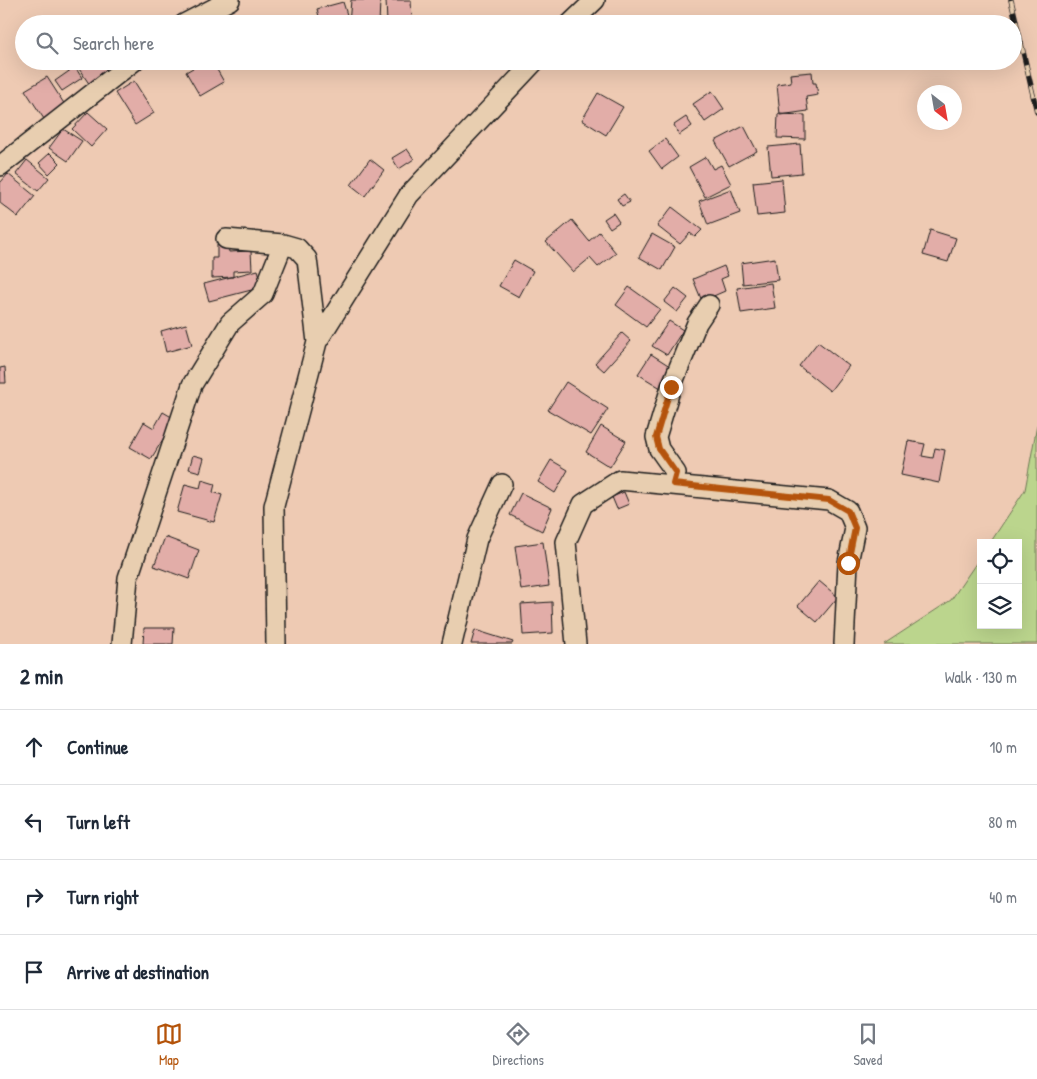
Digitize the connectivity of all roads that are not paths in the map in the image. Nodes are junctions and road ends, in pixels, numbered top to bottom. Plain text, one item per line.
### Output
1 (230, 0) edge
2 (595, 0) edge
3 (201, 15) edge
4 (579, 15) edge
5 (123, 70) edge
6 (527, 70) edge
7 (0, 166) edge
8 (226, 239) dead end
9 (282, 244) junction
10 (709, 305) dead end
11 (317, 342) junction
12 (502, 484) dead end
13 (673, 484) junction
14 (280, 643) edge
15 (122, 644) edge
16 (452, 644) edge
17 (576, 644) edge
18 (844, 644) edge

1 - 3 street
2 - 4 street
5 - 7 street
6 - 11 street
8 - 9 street
9 - 11 street
9 - 15 street
10 - 13 street
11 - 14 street
12 - 16 street
13 - 17 street
13 - 18 street

